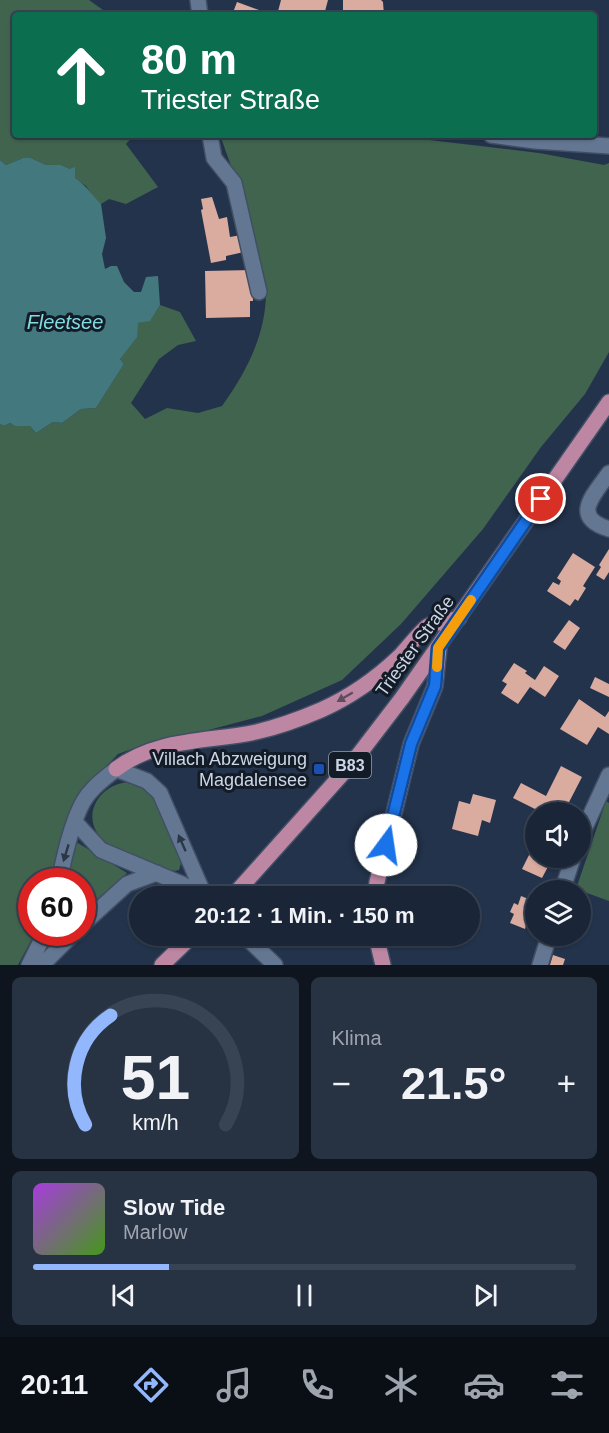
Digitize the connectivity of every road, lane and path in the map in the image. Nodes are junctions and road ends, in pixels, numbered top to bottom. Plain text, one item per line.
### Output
1 (211, 138) edge
2 (513, 138) edge
3 (609, 146) edge
4 (259, 292) dead end
5 (609, 402) edge
6 (609, 473) edge
7 (609, 529) edge
8 (459, 618) junction
9 (438, 648) junction
10 (116, 769) junction
11 (609, 775) edge
12 (591, 814) edge
13 (76, 823) junction
14 (63, 868) edge
15 (157, 873) junction
16 (183, 886) edge
17 (200, 886) edge
18 (242, 886) edge
19 (376, 886) edge
20 (96, 912) edge
21 (39, 946) edge
22 (61, 946) edge
23 (182, 946) edge
24 (255, 946) edge
25 (378, 946) edge
26 (546, 946) edge
27 (29, 965) edge
28 (42, 965) edge
29 (162, 965) edge
30 (275, 965) edge
31 (383, 965) edge
32 (540, 965) edge

1 - 4 street
2 - 3 street
5 - 8 main road, Triester Straße / B83
6 - 7 street
8 - 9 main road, Triester Straße / B83
8 -> 10 main road
9 - 18 main road, Triester Straße / B83
9 - 19 main road
10 - 13 street
17 -> 10 street
11 - 12 street
13 -> 14 street
13 - 15 street
15 - 16 street
15 - 20 street
21 - 27 street
22 - 28 street
23 - 29 main road
24 - 30 street
25 - 31 main road
26 - 32 street

